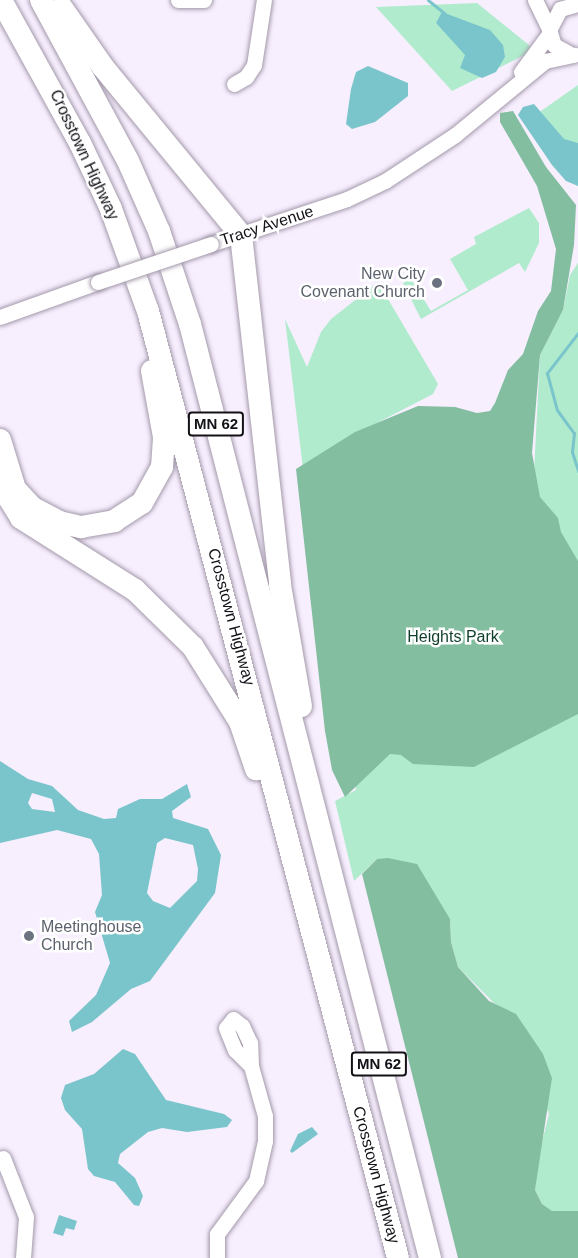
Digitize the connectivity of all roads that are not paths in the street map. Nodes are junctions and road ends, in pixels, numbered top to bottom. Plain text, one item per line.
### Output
1 (1, 0) edge
2 (41, 0) edge
3 (56, 0) edge
4 (178, 0) edge
5 (204, 0) edge
6 (264, 0) edge
7 (535, 0) edge
8 (573, 0) edge
9 (578, 4) edge
10 (549, 32) junction
11 (576, 55) edge
12 (234, 84) dead end
13 (510, 88) junction
14 (95, 174) junction
15 (241, 234) junction
16 (0, 317) edge
17 (0, 440) edge
18 (0, 484) edge
19 (328, 870) junction
20 (320, 961) junction
21 (251, 1066) dead end
22 (3, 1158) dead end
23 (23, 1258) edge
24 (217, 1258) edge
25 (398, 1258) edge
26 (430, 1258) edge

1 - 14 highway, Crosstown Highway / MN 62
2 - 19 highway, Crosstown Highway / MN 62
3 - 15 highway
4 - 5 street
6 - 12 street
7 - 10 street
8 - 9 street
9 - 10 street, Tracy Avenue
10 - 11 street
10 - 13 street, Tracy Avenue
11 - 13 street, Tracy Avenue
13 - 15 street, Tracy Avenue
14 - 17 highway
14 - 20 highway, Crosstown Highway / MN 62
15 - 16 street, Tracy Avenue, bridge
15 - 19 highway
18 - 20 highway
19 - 26 highway, Crosstown Highway / MN 62
20 - 25 highway, Crosstown Highway / MN 62
21 - 24 street
22 - 23 street

